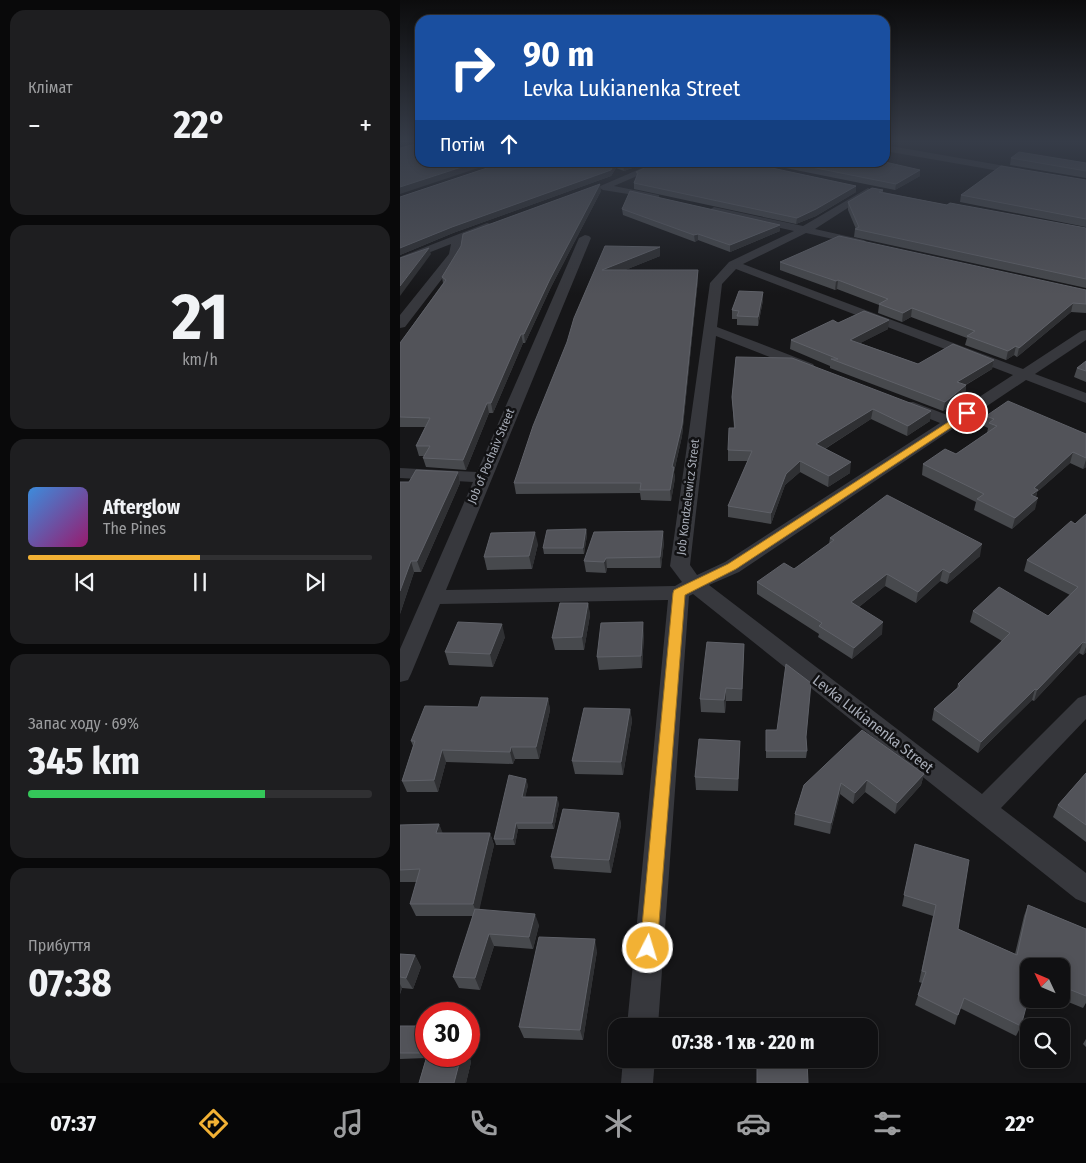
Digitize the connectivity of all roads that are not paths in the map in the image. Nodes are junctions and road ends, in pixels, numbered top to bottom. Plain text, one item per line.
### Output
1 (631, 194) edge
2 (860, 194) edge
3 (662, 199) edge
4 (700, 207) edge
5 (500, 222) edge
6 (806, 230) junction
7 (458, 237) junction
8 (585, 238) dead end
9 (873, 245) edge
10 (400, 261) edge
11 (733, 264) junction
12 (400, 324) edge
13 (709, 329) junction
14 (1086, 334) edge
15 (817, 370) edge
16 (1025, 376) junction
17 (1086, 398) edge
18 (898, 402) edge
19 (953, 423) junction
20 (400, 473) edge
21 (482, 477) junction
22 (732, 566) joint
23 (686, 589) junction
24 (432, 597) junction
25 (407, 642) edge
26 (400, 674) edge
27 (1086, 704) edge
28 (983, 810) junction
29 (1086, 890) edge
30 (643, 1018) edge
31 (638, 1068) edge
32 (637, 1083) edge

1 - 3 street
2 - 6 street, Job Kondzelewicz Street
4 - 6 street
5 - 7 street
6 - 9 street
6 - 11 street, Job Kondzelewicz Street
7 - 10 street
7 - 12 street
8 - 21 street, Job of Pochaiv Street
11 - 13 street, Job Kondzelewicz Street
11 - 16 street
13 - 15 street
13 - 23 street, Job Kondzelewicz Street
14 - 16 street
16 - 17 street
16 - 19 street
18 - 19 street
19 - 22 street
20 - 21 street
21 - 24 street, Job of Pochaiv Street
22 - 23 street
23 - 24 street
23 - 28 street, Levka Lukianenka Street
23 - 30 street
24 - 25 street, Job of Pochaiv Street
25 - 26 street, Job of Pochaiv Street
27 - 28 street
28 - 29 street, Levka Lukianenka Street
31 - 32 street

